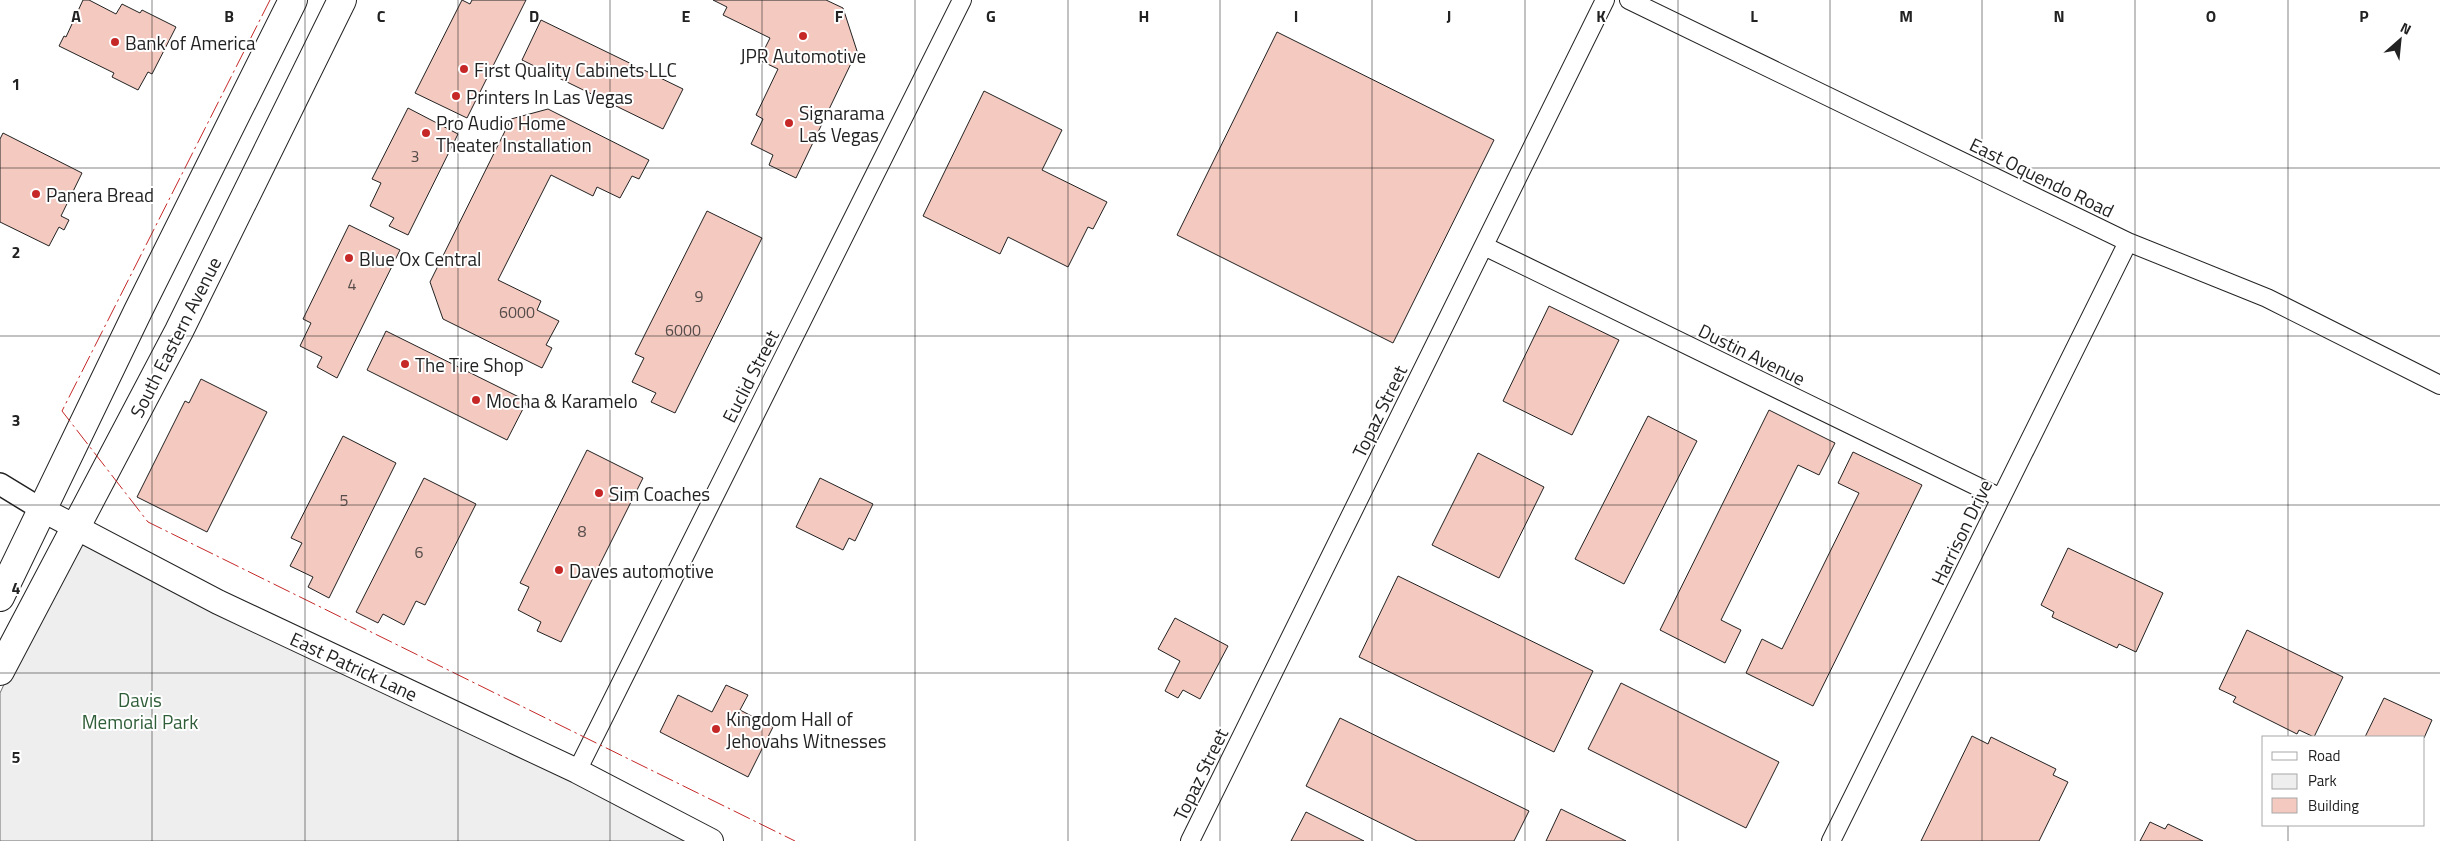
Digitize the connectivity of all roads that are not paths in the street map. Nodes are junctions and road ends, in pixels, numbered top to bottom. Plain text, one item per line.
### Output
1 (293, 0) edge
2 (342, 0) edge
3 (962, 0) edge
4 (1605, 0) edge
5 (1629, 0) edge
6 (2128, 242) junction
7 (1484, 246) junction
8 (2440, 385) edge
9 (0, 484) edge
10 (2001, 498) junction
11 (42, 509) junction
12 (78, 527) junction
13 (0, 597) edge
14 (0, 671) edge
15 (577, 771) junction
16 (711, 841) edge
17 (1190, 841) edge
18 (1831, 841) edge

1 - 11 main road
2 - 12 main road, South Eastern Avenue
3 - 15 street, Euclid Street
4 - 7 street, Topaz Street
5 - 6 street, East Oquendo Road
6 - 8 street, East Oquendo Road
6 - 10 street, Harrison Drive
7 - 10 street, Dustin Avenue
7 - 17 street, Topaz Street
9 - 11 street, East Patrick Lane
10 - 18 street, Harrison Drive
11 - 12 main road, East Patrick Lane
11 - 13 main road
12 - 14 main road, South Eastern Avenue
12 - 15 main road, East Patrick Lane
15 - 16 main road, East Patrick Lane

